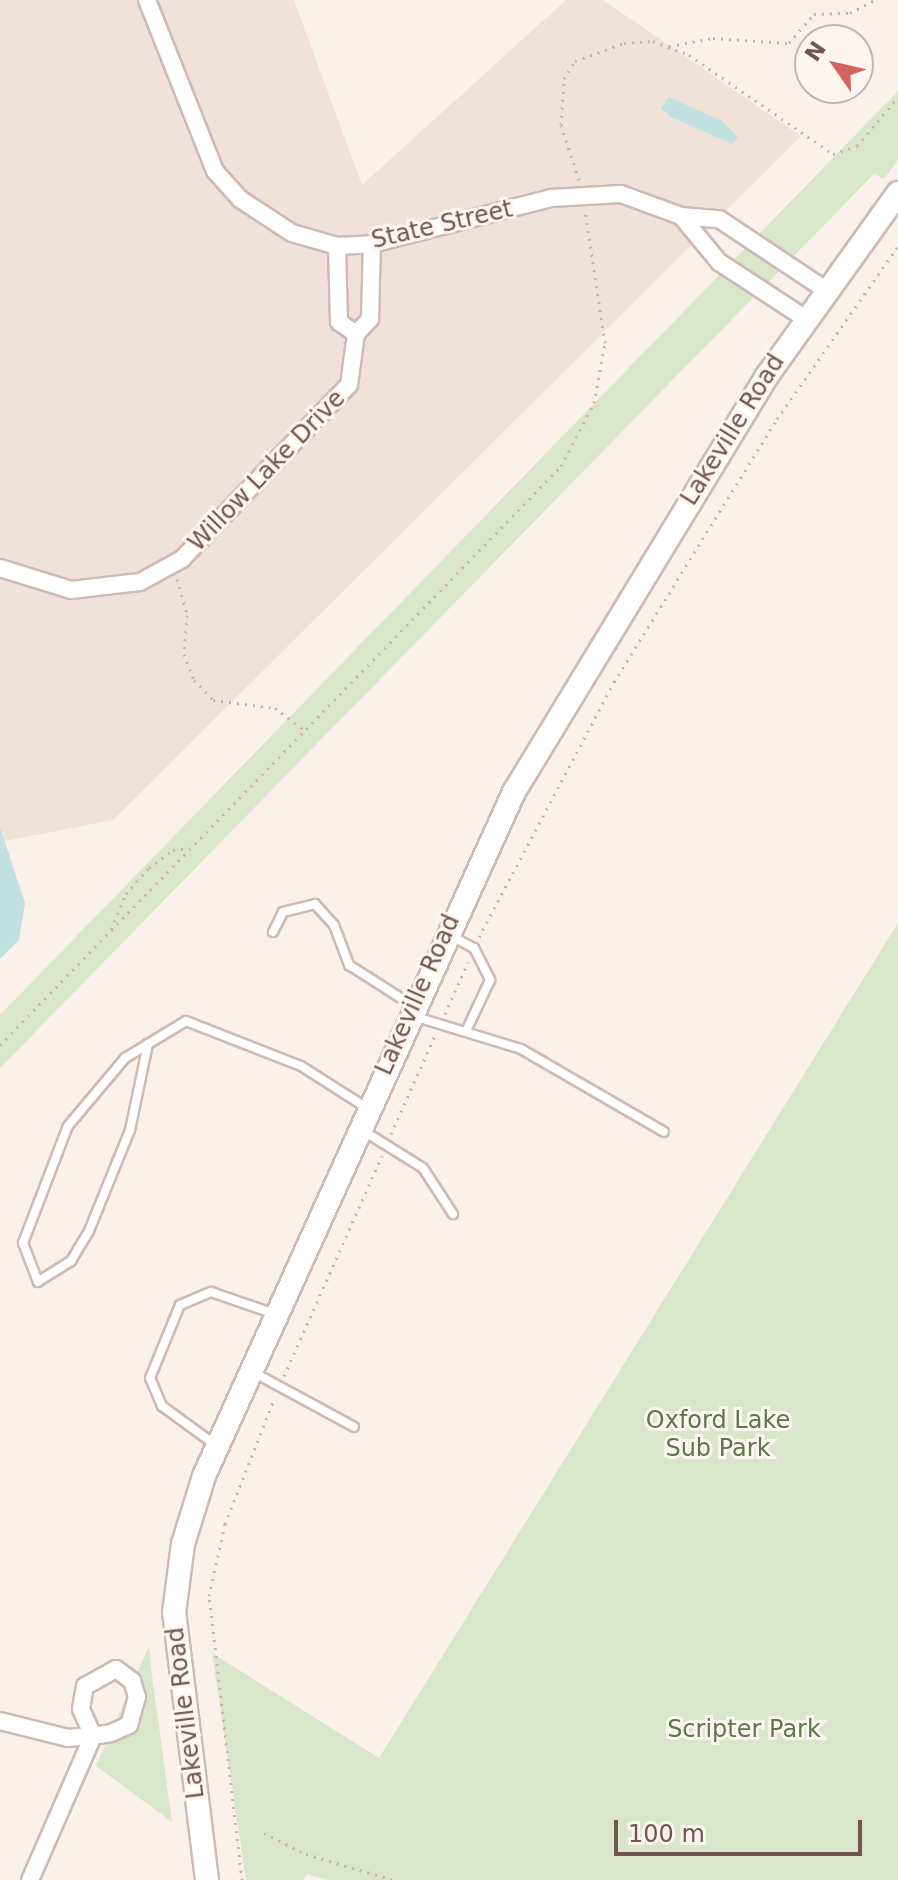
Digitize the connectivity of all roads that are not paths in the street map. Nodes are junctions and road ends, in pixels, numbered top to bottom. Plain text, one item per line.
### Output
1 (147, 0) edge
2 (898, 193) edge
3 (681, 216) junction
4 (372, 244) junction
5 (337, 246) junction
6 (826, 290) junction
7 (806, 319) junction
8 (356, 334) junction
9 (0, 568) edge
10 (273, 932) dead end
11 (445, 933) junction
12 (410, 1010) junction
13 (467, 1029) junction
14 (148, 1044) junction
15 (363, 1118) junction
16 (664, 1132) dead end
17 (453, 1214) dead end
18 (276, 1315) junction
19 (251, 1371) junction
20 (354, 1427) dead end
21 (217, 1446) junction
22 (0, 1721) edge
23 (30, 1880) edge
24 (207, 1880) edge

1 - 5 street, State Street
2 - 6 main road, Lakeville Road
3 - 4 street, State Street
3 - 6 street, State Street
3 - 7 street
4 - 5 street, State Street
4 - 8 street, Willow Lake Drive
5 - 8 street
6 - 7 main road, Lakeville Road
7 - 11 main road, Lakeville Road
8 - 9 street, Willow Lake Drive
10 - 12 lane
11 - 12 main road, Lakeville Road
11 - 13 lane
12 - 13 lane
12 - 15 main road, Lakeville Road
13 - 16 lane
14 - 14 lane
14 - 15 lane
15 - 17 lane
15 - 18 main road, Lakeville Road
18 - 19 main road, Lakeville Road
18 - 21 lane
19 - 20 lane
19 - 21 main road, Lakeville Road
21 - 24 main road, Lakeville Road
22 - 23 street

